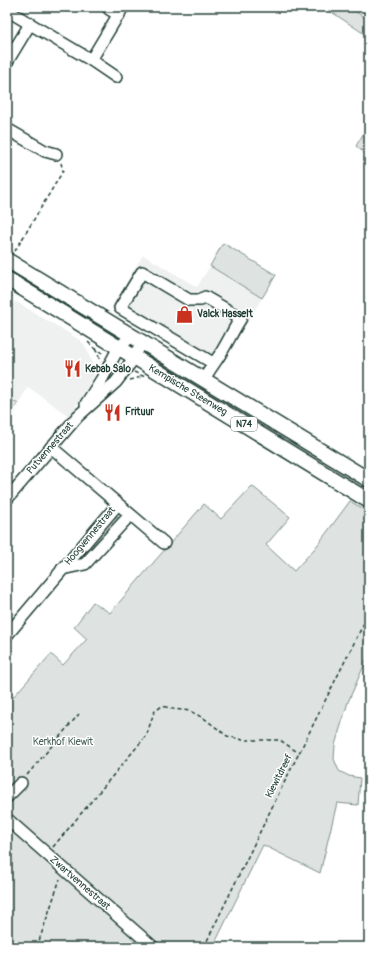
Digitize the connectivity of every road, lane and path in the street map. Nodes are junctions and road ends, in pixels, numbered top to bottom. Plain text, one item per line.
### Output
1 (7, 8) edge
2 (117, 10) edge
3 (30, 24) junction
4 (91, 60) junction
5 (7, 62) edge
6 (116, 77) dead end
7 (7, 129) edge
8 (56, 154) joint
9 (8, 260) edge
10 (7, 279) edge
11 (14, 294) dead end
12 (7, 302) edge
13 (120, 308) junction
14 (111, 323) junction
15 (137, 339) junction
16 (118, 347) junction
17 (136, 358) junction
18 (213, 363) junction
19 (204, 380) junction
20 (78, 416) junction
21 (51, 447) junction
22 (369, 480) edge
23 (7, 499) edge
24 (369, 501) edge
25 (118, 504) junction
26 (130, 515) junction
27 (164, 543) dead end
28 (62, 569) junction
29 (369, 612) edge
30 (7, 635) edge
31 (79, 714) dead end
32 (299, 753) junction
33 (21, 783) joint
34 (7, 797) edge
35 (7, 819) edge
36 (47, 854) junction
37 (64, 869) junction
38 (37, 947) edge
39 (153, 947) edge
40 (204, 947) edge

1 - 3 street
2 - 4 street
3 - 4 street
3 - 5 street
4 - 6 street
7 - 8 street
8 - 9 path
9 - 14 main road, Kempische Steenweg / N74
10 - 16 main road, Kempische Steenweg / N74
11 - 12 path
13 - 14 street
13 - 18 street
13 - 18 street
14 - 15 main road, Kempische Steenweg / N74
15 - 16 street, Putvennestraat
15 - 17 street, Putvennestraat
15 - 19 main road, Kempische Steenweg / N74
16 - 17 main road, Kempische Steenweg / N74
16 - 20 street, Putvennestraat
17 - 20 street, Putvennestraat
17 - 24 main road, Kempische Steenweg / N74
18 - 19 street
19 - 22 main road, Kempische Steenweg / N74
20 - 21 street, Putvennestraat
21 - 23 street, Putvennestraat
21 - 25 street, Hoogvennestraat
25 - 26 street, Hoogvennestraat
25 - 28 street, Hoogvennestraat
26 - 27 street, Hoogvennestraat
26 - 28 street, Hoogvennestraat
28 - 30 street, Hoogvennestraat
29 - 32 path, Kiewitdreef
31 - 33 path
32 - 36 path
32 - 40 path, Kiewitdreef
33 - 34 street
35 - 36 street, Zwartvennestraat
36 - 37 street, Zwartvennestraat
37 - 38 path
37 - 39 street, Zwartvennestraat

